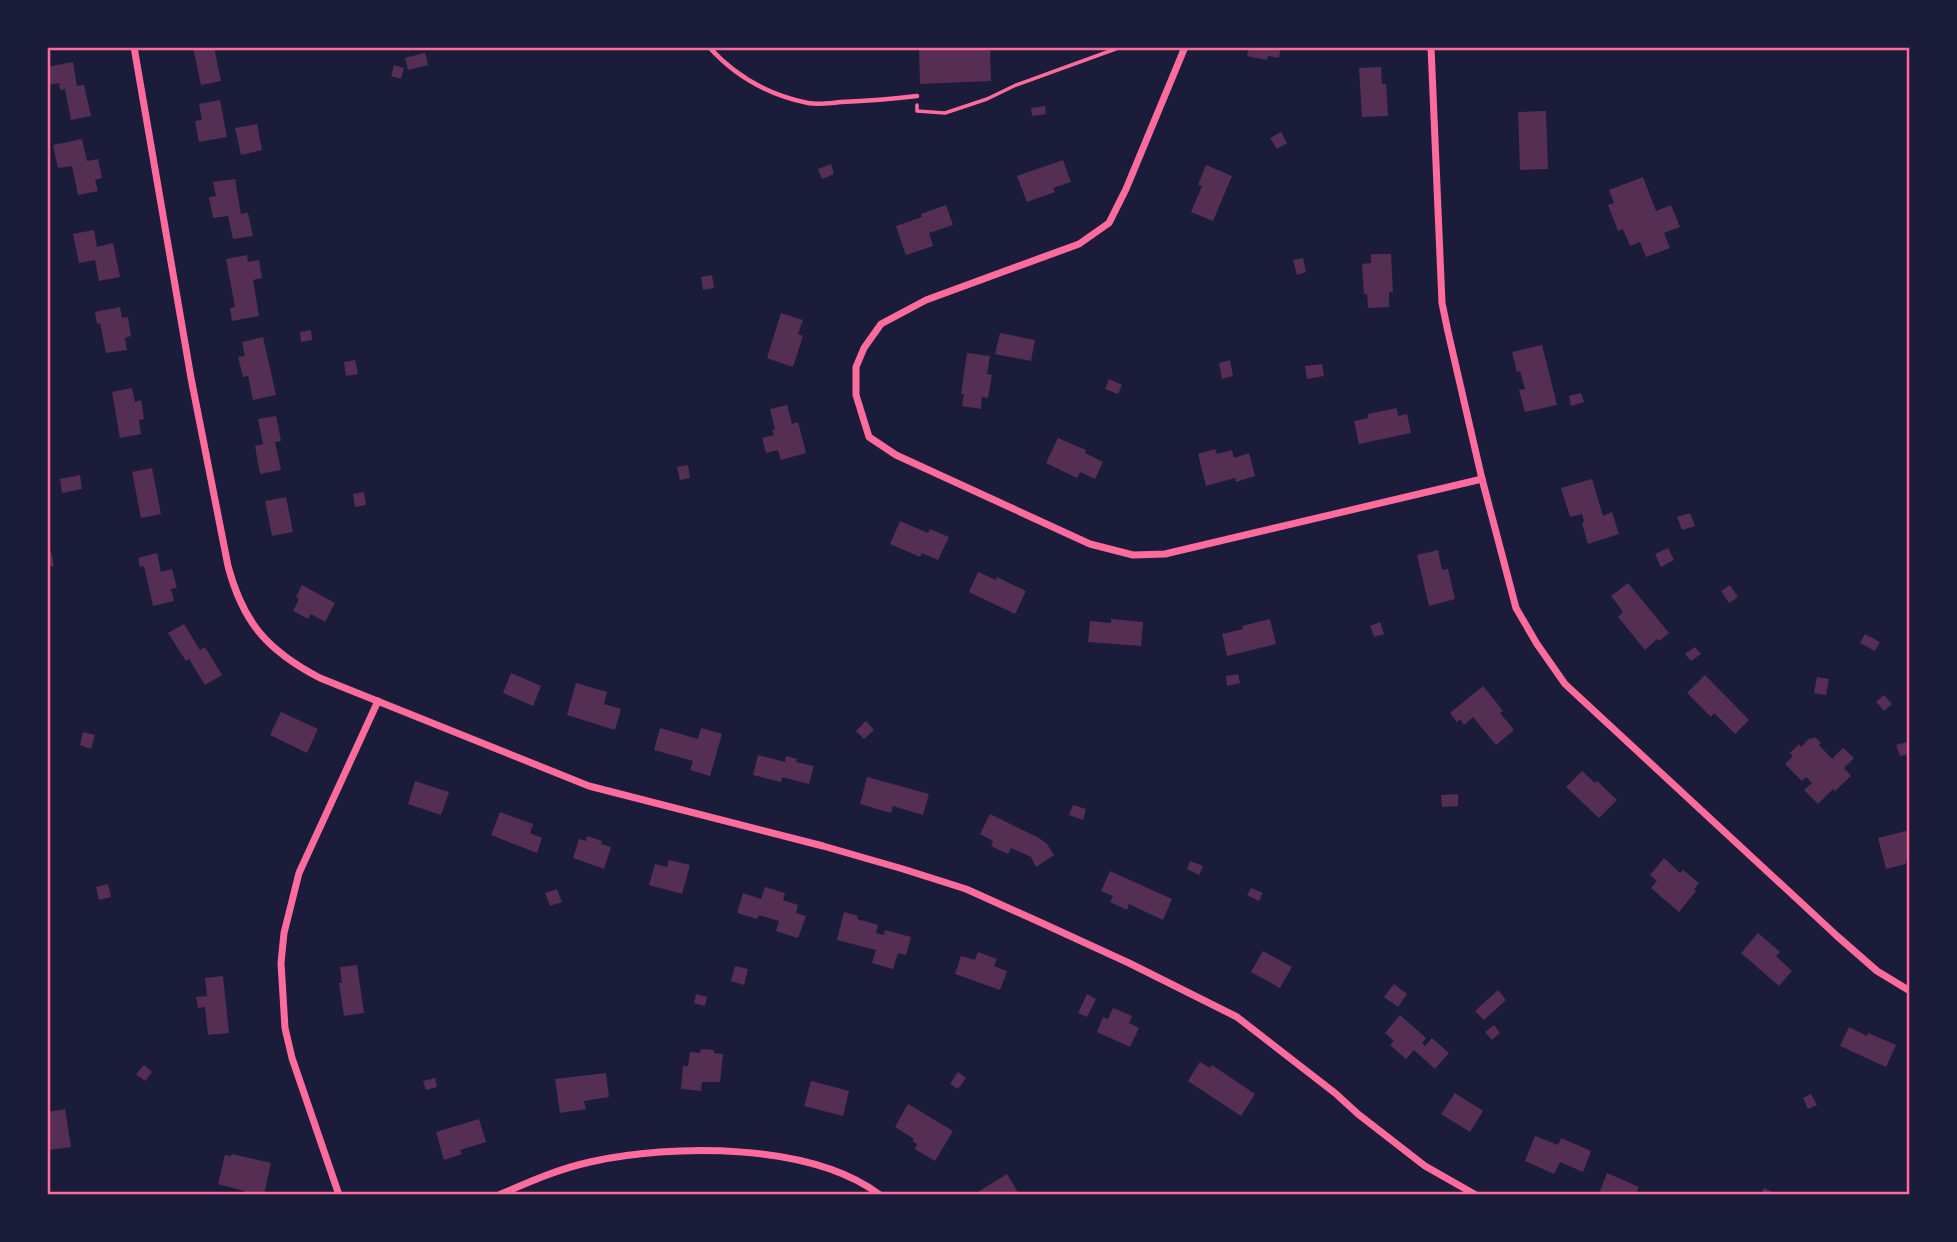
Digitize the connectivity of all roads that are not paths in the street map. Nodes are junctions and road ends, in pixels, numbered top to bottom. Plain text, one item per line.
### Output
1 (134, 47) edge
2 (709, 47) edge
3 (1185, 47) edge
4 (1431, 47) edge
5 (917, 96) road end
6 (1482, 479) junction
7 (378, 701) junction
8 (1910, 991) edge
9 (1470, 1194) edge
10 (339, 1195) edge
11 (499, 1195) edge
12 (880, 1195) edge

1 - 7 street
2 - 5 lane
3 - 6 street
4 - 6 street
6 - 8 street
7 - 9 street
7 - 10 street
11 - 12 street

